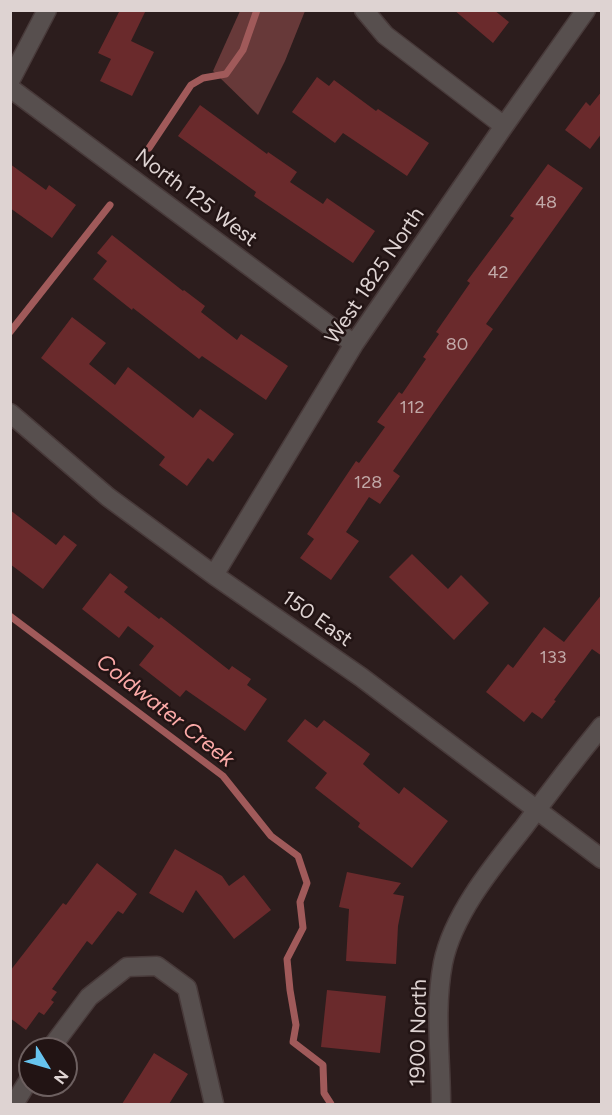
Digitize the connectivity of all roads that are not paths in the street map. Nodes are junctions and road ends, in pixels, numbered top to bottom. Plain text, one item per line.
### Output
1 (47, 10) edge
2 (363, 10) edge
3 (586, 10) edge
4 (10, 81) edge
5 (10, 88) edge
6 (504, 126) junction
7 (354, 344) junction
8 (10, 413) edge
9 (214, 575) junction
10 (602, 726) edge
11 (537, 810) junction
12 (602, 859) edge
13 (59, 1037) edge
14 (214, 1104) edge
15 (441, 1104) edge

1 - 4 street
2 - 6 street
3 - 6 street, West 1825 North
5 - 7 street, North 125 West
6 - 7 street, West 1825 North
7 - 9 street, West 1825 North
8 - 9 street, 150 East
9 - 11 street, 150 East
10 - 11 street, 1900 North
11 - 12 street, 150 East
11 - 15 street, 1900 North
13 - 14 street

